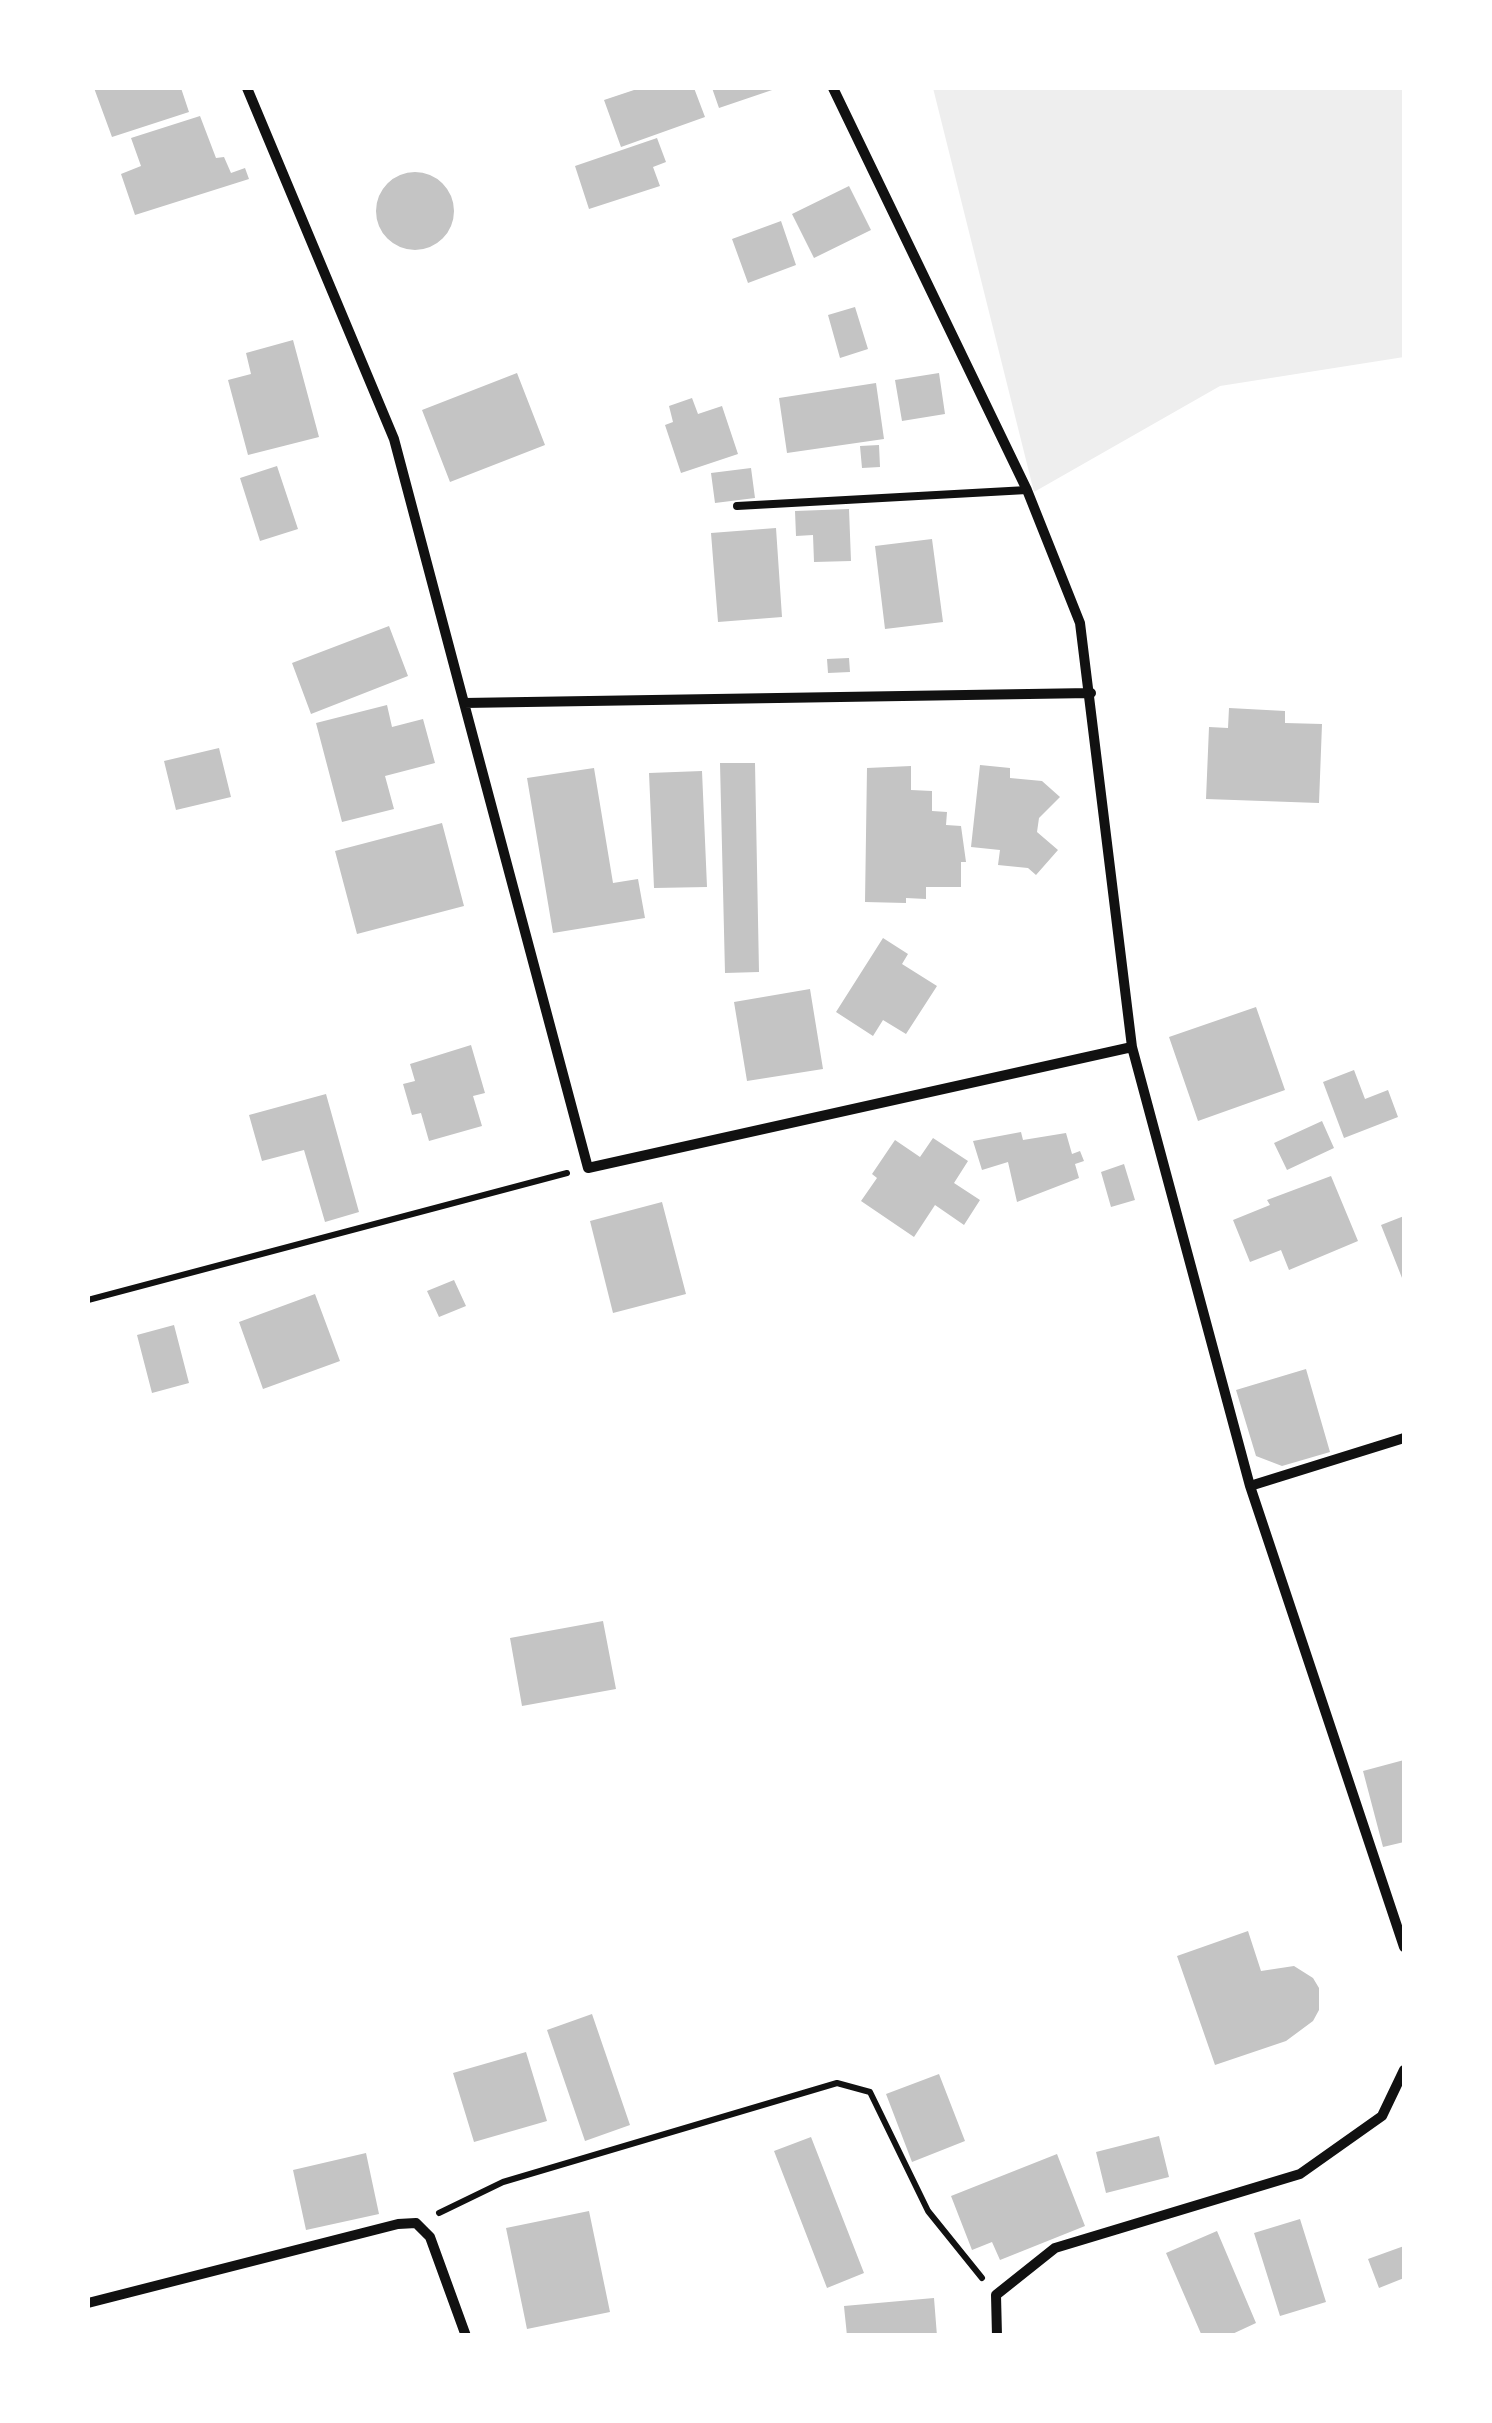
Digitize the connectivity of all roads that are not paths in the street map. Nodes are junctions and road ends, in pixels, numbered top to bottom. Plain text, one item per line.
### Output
1 (248, 88) edge
2 (832, 88) edge
3 (1027, 490) junction
4 (737, 506) dead end
5 (1092, 693) junction
6 (464, 703) junction
7 (1132, 1047) junction
8 (1404, 1438) edge
9 (1250, 1486) junction
10 (1404, 1946) edge
11 (1404, 2070) edge
12 (88, 2302) edge
13 (466, 2336) edge
14 (997, 2336) edge

1 - 6 street
2 - 3 street
3 - 4 lane
3 - 5 street
5 - 6 street
5 - 7 street
6 - 7 street
7 - 9 street
8 - 9 street
9 - 10 street
11 - 14 street
12 - 13 street

